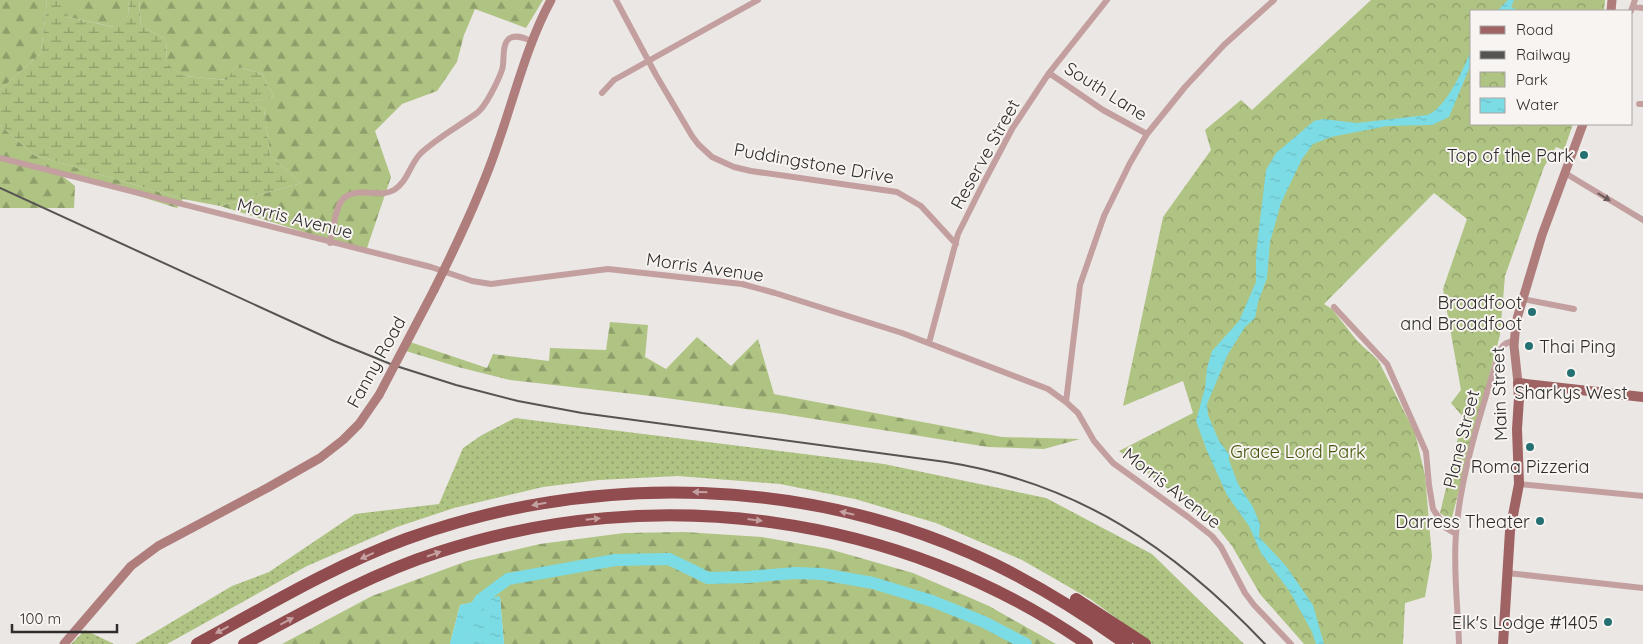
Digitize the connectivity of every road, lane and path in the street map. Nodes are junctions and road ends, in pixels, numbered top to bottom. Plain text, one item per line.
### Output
1 (551, 0) edge
2 (616, 0) edge
3 (758, 0) edge
4 (1107, 0) edge
5 (1274, 0) edge
6 (1633, 6) edge
7 (1643, 8) edge
8 (532, 41) junction
9 (648, 61) junction
10 (1049, 73) junction
11 (602, 94) dead end
12 (1583, 125) edge
13 (1147, 134) junction
14 (0, 158) edge
15 (1565, 173) junction
16 (1643, 220) edge
17 (330, 242) junction
18 (956, 244) junction
19 (443, 271) junction
20 (1523, 299) junction
21 (1334, 307) dead end
22 (1574, 309) dead end
23 (1514, 341) junction
24 (929, 343) junction
25 (1518, 383) junction
26 (1643, 397) edge
27 (1066, 402) junction
28 (1519, 484) junction
29 (1643, 496) edge
30 (869, 518) junction
31 (1456, 534) junction
32 (1507, 573) junction
33 (1643, 588) edge
34 (64, 644) edge
35 (197, 644) edge
36 (244, 644) edge
37 (1088, 644) edge
38 (1126, 644) edge
39 (1145, 644) edge
40 (1291, 644) edge
41 (1459, 644) edge
42 (1503, 644) edge

1 - 8 main road, Fanny Road
2 - 9 street, Puddingstone Drive
3 - 9 street
4 - 10 street, Reserve Street
5 - 13 street
6 - 7 street
8 - 17 street
8 - 19 main road, Fanny Road
9 - 11 street
9 - 18 street, Puddingstone Drive
10 - 13 street, South Lane
10 - 18 street, Reserve Street
12 - 15 main road, Main Street
13 - 27 street
14 - 17 street, Morris Avenue
15 -> 16 street
15 - 20 main road, Main Street
17 - 19 street, Morris Avenue
18 - 24 street, Reserve Street
19 - 24 street, Morris Avenue
19 - 34 main road, Fanny Road, bridge
20 - 22 street
20 - 23 main road, Main Street
21 - 31 street
23 - 25 main road, Main Street
23 - 31 street, Plane Street
24 - 27 street, Morris Avenue
25 - 26 main road
25 - 28 main road, Main Street
27 - 40 street, Morris Avenue
28 - 29 street
28 - 32 main road, Main Street
30 -> 35 highway
30 - 38 highway
30 - 39 highway
31 - 41 street, Plane Street
32 - 33 street
32 - 42 main road, Main Street
36 -> 37 highway

